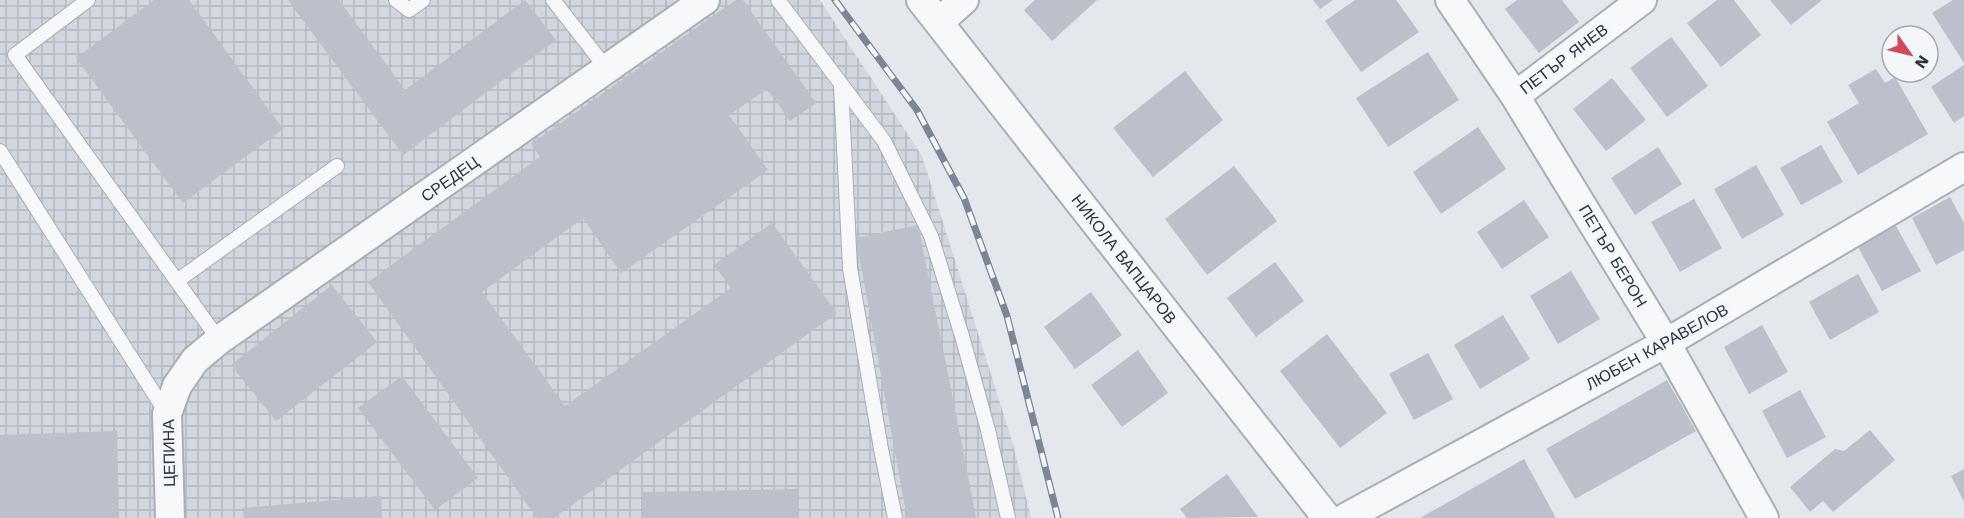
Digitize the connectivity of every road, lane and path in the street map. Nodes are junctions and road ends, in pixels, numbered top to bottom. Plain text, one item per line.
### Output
1 (88, 0) edge
2 (396, 0) edge
3 (423, 0) edge
4 (553, 0) edge
5 (705, 0) edge
6 (778, 0) edge
7 (921, 0) edge
8 (964, 0) edge
9 (1450, 0) edge
10 (1642, 0) edge
11 (939, 22) junction
12 (607, 69) junction
13 (841, 86) junction
14 (1515, 96) junction
15 (0, 151) edge
16 (337, 166) dead end
17 (1964, 167) edge
18 (177, 281) junction
19 (219, 340) junction
20 (1666, 343) junction
21 (195, 360) joint
22 (167, 414) junction
23 (170, 518) edge
24 (895, 518) edge
25 (1008, 518) edge
26 (1327, 518) edge
27 (1345, 518) edge
28 (1764, 518) edge

1 - 18 lane
2 - 3 lane
4 - 12 lane
5 - 12 street, СРЕДЕЦ
6 - 13 lane
7 - 11 street, НИКОЛА ВАПЦАРОВ
8 - 11 street
9 - 14 street, ПЕТЪР БЕРОН
10 - 14 street, ПЕТЪР ЯНЕВ
11 - 26 street, НИКОЛА ВАПЦАРОВ
12 - 19 street, СРЕДЕЦ
13 - 24 lane
13 - 25 lane
14 - 20 street, ПЕТЪР БЕРОН
15 - 22 lane
16 - 18 lane
17 - 20 street, ЛЮБЕН КАРАВЕЛОВ
18 - 19 lane
19 - 21 street, СРЕДЕЦ
20 - 27 street, ЛЮБЕН КАРАВЕЛОВ
20 - 28 street, ПЕТЪР БЕРОН
21 - 22 street, ЦЕПИНА
22 - 23 street, ЦЕПИНА

